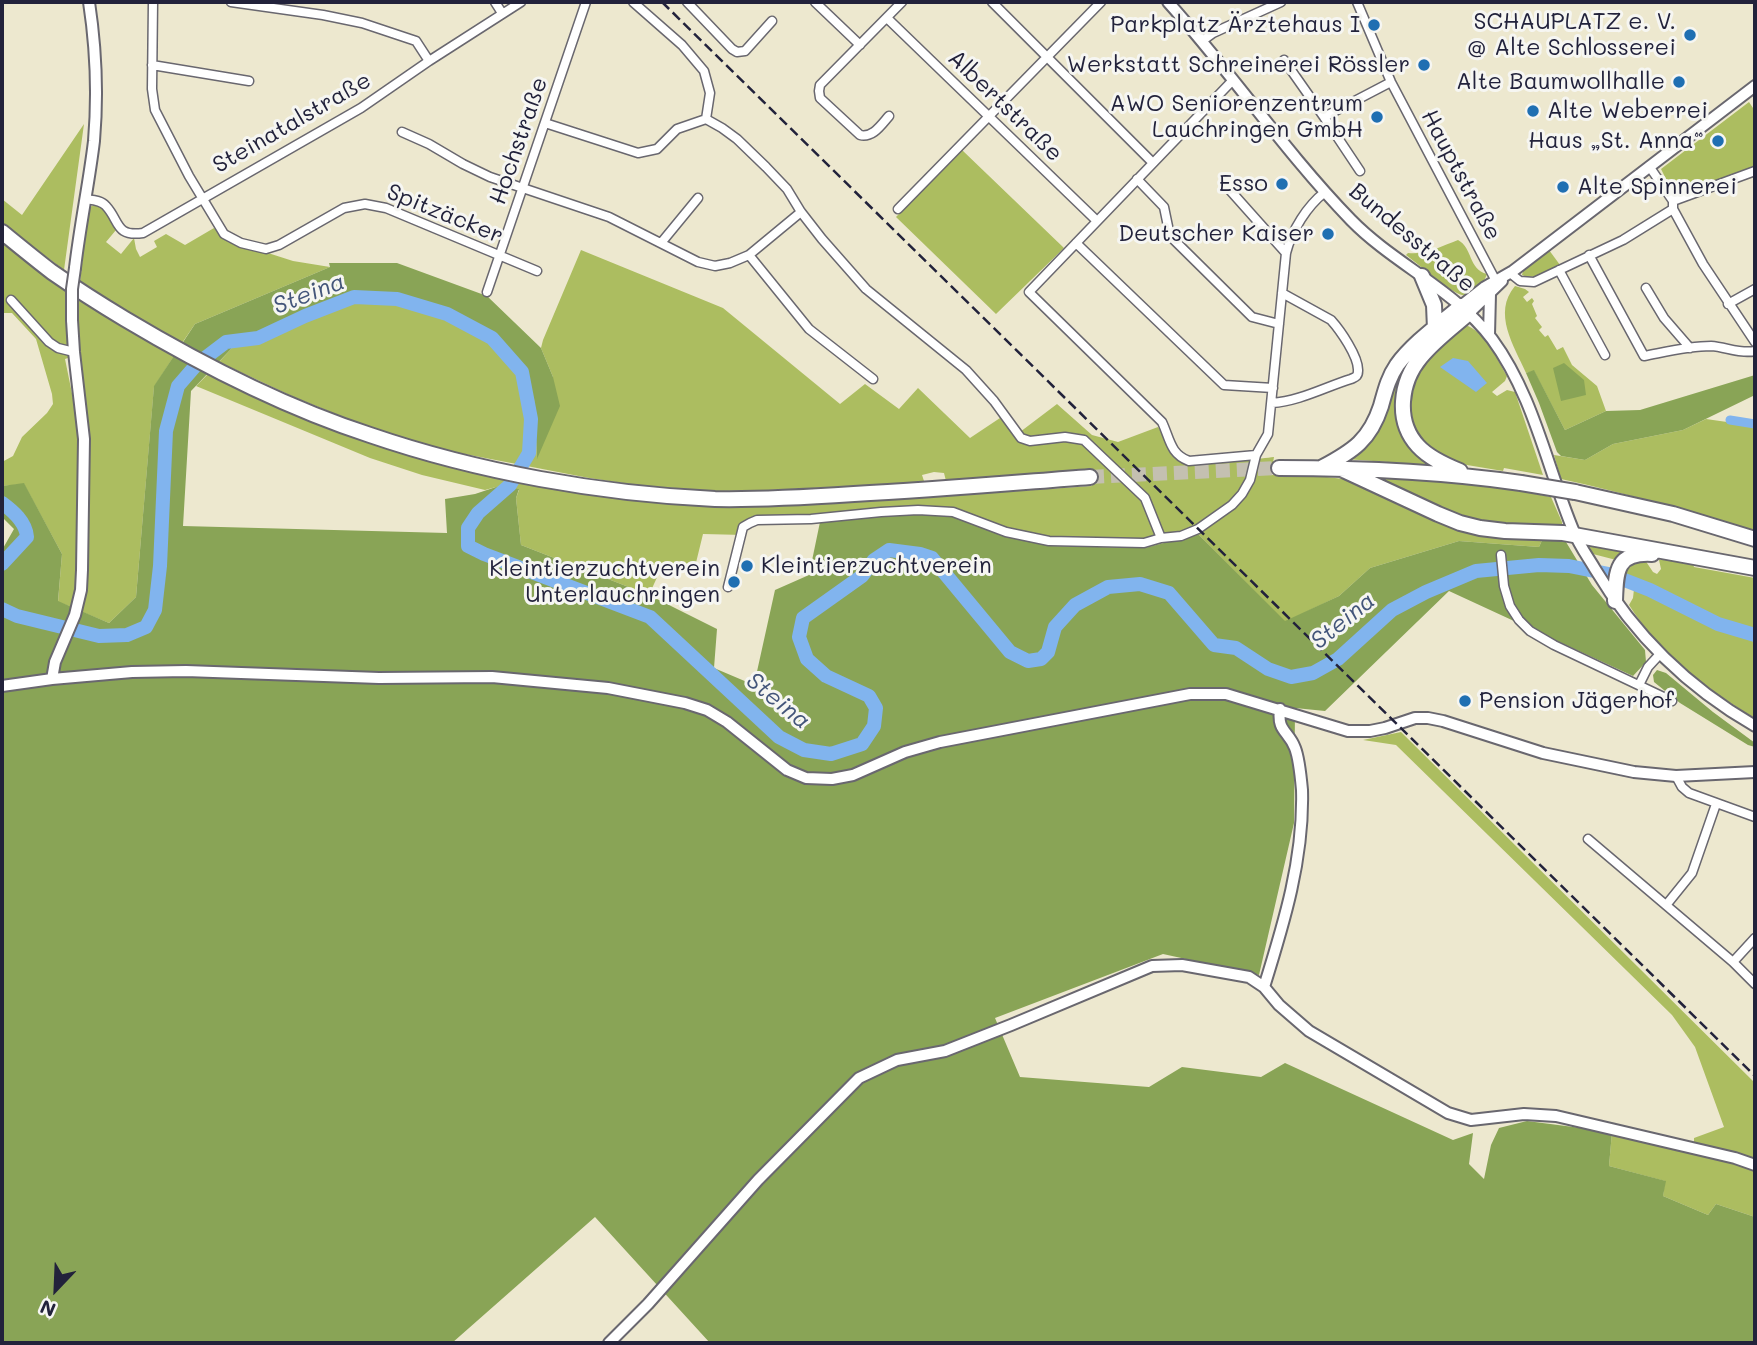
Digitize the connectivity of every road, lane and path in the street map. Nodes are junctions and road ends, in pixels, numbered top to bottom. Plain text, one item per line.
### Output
1 (89, 2) edge
2 (153, 2) edge
3 (231, 2) edge
4 (495, 2) edge
5 (521, 2) edge
6 (586, 2) edge
7 (633, 2) edge
8 (687, 2) edge
9 (815, 2) edge
10 (902, 2) edge
11 (992, 2) edge
12 (1168, 2) edge
13 (1281, 2) edge
14 (1357, 2) edge
15 (1096, 3) edge
16 (502, 13) junction
17 (887, 18) junction
18 (772, 21) dead end
19 (1202, 41) junction
20 (860, 45) junction
21 (1047, 57) junction
22 (1284, 60) dead end
23 (429, 61) junction
24 (152, 65) junction
25 (1233, 80) junction
26 (249, 81) dead end
27 (1391, 82) junction
28 (1755, 86) edge
29 (889, 116) dead end
30 (988, 117) junction
31 (1324, 117) junction
32 (706, 119) junction
33 (545, 123) junction
34 (401, 132) dead end
35 (1153, 163) junction
36 (1649, 166) junction
37 (1360, 171) dead end
38 (1755, 171) edge
39 (1137, 179) junction
40 (1228, 188) dead end
41 (523, 189) junction
42 (1325, 191) junction
43 (202, 198) junction
44 (698, 198) dead end
45 (85, 199) junction
46 (1673, 205) junction
47 (898, 209) dead end
48 (801, 212) junction
49 (1097, 222) junction
50 (2, 232) edge
51 (662, 243) junction
52 (1076, 243) junction
53 (1286, 253) junction
54 (749, 255) junction
55 (1589, 255) junction
56 (500, 256) junction
57 (1559, 270) junction
58 (537, 271) dead end
59 (1510, 273) junction
60 (1422, 276) junction
61 (1497, 283) junction
62 (1646, 288) dead end
63 (1755, 289) edge
64 (488, 292) dead end
65 (1282, 293) junction
66 (1490, 294) junction
67 (11, 300) dead end
68 (1728, 304) junction
69 (1465, 309) junction
70 (1279, 324) junction
71 (1435, 329) junction
72 (1489, 335) junction
73 (1755, 342) edge
74 (1690, 348) junction
75 (1755, 351) edge
76 (74, 352) junction
77 (1605, 355) dead end
78 (873, 379) dead end
79 (1273, 388) junction
80 (1272, 403) junction
81 (1256, 455) junction
82 (1279, 468) tunnel mouth
83 (1321, 468) junction
84 (1339, 468) junction
85 (1090, 477) tunnel mouth
86 (1471, 477) junction
87 (1575, 536) junction
88 (1161, 538) junction
89 (1755, 538) edge
90 (1501, 555) dead end
91 (1755, 570) edge
92 (728, 587) dead end
93 (1613, 595) junction
94 (1660, 654) junction
95 (52, 679) junction
96 (1639, 685) junction
97 (2, 686) edge
98 (1672, 701) dead end
99 (1280, 709) junction
100 (1753, 726) edge
101 (1755, 772) edge
102 (1676, 776) junction
103 (1716, 804) junction
104 (1755, 817) edge
105 (1588, 839) dead end
106 (1667, 904) junction
107 (1755, 938) edge
108 (1733, 962) junction
109 (1755, 984) edge
110 (1265, 987) junction
111 (1755, 1165) edge
112 (609, 1343) edge

1 - 45 main road
2 - 24 street, Spitzäcker
3 - 23 street
4 - 16 street
5 - 16 street, Steinatalstraße
6 - 33 street, Hochstraße
7 - 32 street
8 - 18 street
9 - 20 street
10 - 17 street
11 - 21 street
12 - 19 main road, Bundesstraße
13 - 19 street
14 - 27 street, Hauptstraße
15 - 21 street
16 - 23 street, Steinatalstraße
17 - 20 street
17 - 30 street, Albertstraße
19 - 25 main road, Bundesstraße
20 - 29 street
21 - 30 street
21 - 35 street
22 - 31 street
23 - 43 street, Steinatalstraße
24 - 26 street
24 - 43 street, Spitzäcker
25 - 35 street
25 - 42 main road, Bundesstraße
27 - 31 street
27 - 61 street, Hauptstraße
28 - 36 main road
30 - 47 street
30 - 49 street, Albertstraße
31 - 37 street
32 - 33 street
32 - 48 street
33 - 41 street, Hochstraße
34 - 41 street
35 - 39 street
36 - 46 street
36 - 59 main road
38 - 46 street
39 - 49 street
39 - 70 street
40 - 53 street
41 - 51 street
41 - 56 street, Hochstraße
42 - 53 street
42 - 60 main road, Bundesstraße
43 - 45 street, Steinatalstraße
43 - 56 street, Spitzäcker
44 - 51 street
45 - 76 main road, bridge
46 - 55 street
46 - 68 street
48 - 54 street
48 - 88 street
49 - 52 street
50 - 85 highway
51 - 54 street
52 - 79 street
52 - 81 street
53 - 65 street
54 - 78 street
55 - 57 street
55 - 74 street
56 - 58 street, Spitzäcker
56 - 64 street, Hochstraße
57 - 59 street
57 - 77 street
59 - 61 main road
60 - 69 main road, Bundesstraße
60 - 71 highway
61 - 66 main road
61 - 69 main road
62 - 74 street
63 - 68 street
65 - 70 street
65 - 80 street
66 - 69 main road
66 - 72 main road
67 - 76 street
68 - 73 street
69 - 71 highway
69 - 72 main road, Bundesstraße
69 - 86 highway
70 - 79 street
71 - 83 highway
72 - 87 main road, Bundesstraße
74 - 75 street
76 - 95 main road
79 - 80 street
80 - 81 street
81 - 88 street
82 - 83 highway
83 - 84 highway
84 - 86 highway
84 - 87 highway
86 - 89 highway, bridge
87 - 91 highway
87 - 93 main road, Bundesstraße
88 - 92 street
90 - 96 street
91 - 93 highway
93 - 94 main road, Bundesstraße
94 - 96 street
94 - 100 main road, Bundesstraße
95 - 97 main road
95 - 99 main road
96 - 98 street
99 - 102 main road
99 - 110 main road
101 - 102 main road
102 - 103 street
103 - 104 street
103 - 106 street
105 - 106 street
106 - 108 street
107 - 108 street
108 - 109 street
110 - 111 main road
110 - 112 main road

